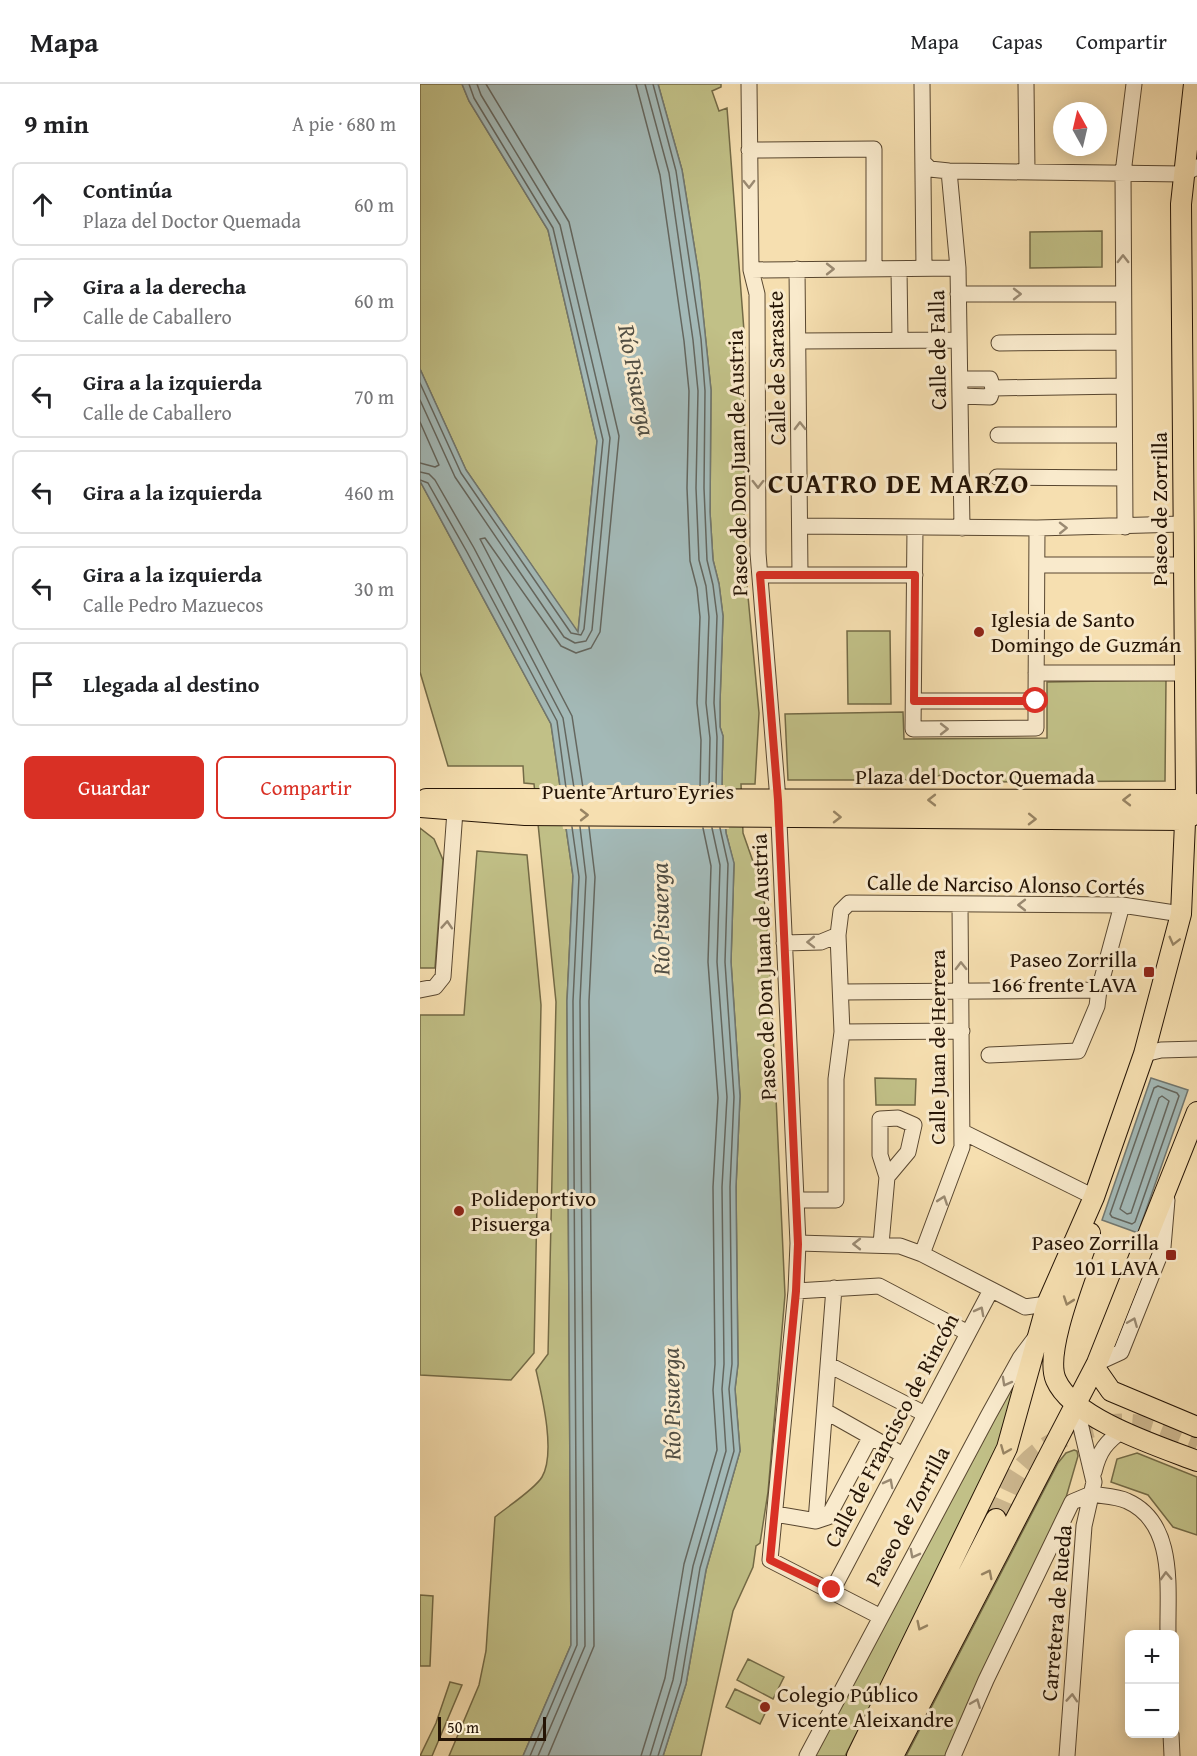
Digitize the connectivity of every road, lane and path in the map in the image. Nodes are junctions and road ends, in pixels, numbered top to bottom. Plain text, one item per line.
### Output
1 (749, 84) edge
2 (922, 84) edge
3 (1026, 84) edge
4 (1134, 84) edge
5 (1194, 84) edge
6 (749, 150) junction
7 (923, 162) junction
8 (1027, 170) junction
9 (949, 171) junction
10 (1190, 171) edge
11 (1123, 173) junction
12 (924, 268) junction
13 (958, 268) junction
14 (798, 269) junction
15 (874, 269) junction
16 (899, 269) junction
17 (751, 270) junction
18 (958, 294) junction
19 (1123, 294) junction
20 (900, 340) junction
21 (959, 340) junction
22 (799, 341) junction
23 (1124, 342) junction
24 (999, 343) dead end
25 (960, 379) junction
26 (1124, 386) junction
27 (993, 388) junction
28 (960, 396) junction
29 (998, 435) dead end
30 (1124, 435) junction
31 (997, 477) dead end
32 (1124, 478) junction
33 (1182, 524) junction
34 (801, 526) junction
35 (1125, 527) junction
36 (915, 528) junction
37 (962, 528) junction
38 (1037, 528) junction
39 (1037, 565) junction
40 (1183, 565) junction
41 (800, 574) junction
42 (760, 575) junction
43 (915, 575) junction
44 (1185, 673) junction
45 (1036, 674) junction
46 (914, 701) junction
47 (1036, 701) junction
48 (420, 799) edge
49 (525, 806) junction
50 (420, 807) edge
51 (751, 808) joint
52 (779, 808) junction
53 (1191, 810) edge
54 (455, 811) junction
55 (960, 905) junction
56 (1122, 905) junction
57 (1181, 914) junction
58 (838, 935) junction
59 (784, 943) junction
60 (420, 990) edge
61 (1099, 990) junction
62 (961, 991) junction
63 (842, 992) junction
64 (962, 1031) junction
65 (842, 1032) junction
66 (1197, 1049) edge
67 (1144, 1054) junction
68 (990, 1055) dead end
69 (1197, 1112) edge
70 (1119, 1125) junction
71 (963, 1131) junction
72 (887, 1177) dead end
73 (1094, 1197) junction
74 (796, 1200) junction
75 (798, 1244) junction
76 (881, 1244) junction
77 (922, 1254) junction
78 (834, 1288) junction
79 (991, 1290) junction
80 (796, 1291) junction
81 (1047, 1304) junction
82 (968, 1333) junction
83 (1038, 1334) junction
84 (829, 1365) junction
85 (1096, 1365) junction
86 (1076, 1406) junction
87 (825, 1411) junction
88 (926, 1413) junction
89 (1197, 1427) edge
90 (1123, 1430) junction
91 (870, 1438) junction
92 (903, 1455) junction
93 (1197, 1461) edge
94 (1093, 1475) junction
95 (1091, 1494) junction
96 (775, 1514) junction
97 (996, 1519) tunnel mouth
98 (816, 1521) junction
99 (1084, 1526) junction
100 (1052, 1540) junction
101 (832, 1590) junction
102 (880, 1617) junction
103 (1168, 1630) edge
104 (1171, 1738) edge
105 (807, 1756) edge
106 (857, 1756) edge
107 (875, 1756) edge
108 (894, 1756) edge
109 (953, 1756) edge
110 (1067, 1756) edge
111 (1172, 1756) edge

1 - 6 street, Paseo de Don Juan de Austria
2 - 7 street, Calle de Falla
3 - 8 street
4 - 11 street
5 - 10 main road, Paseo de Zorrilla
6 - 15 street
6 -> 17 street, Paseo de Don Juan de Austria
7 - 9 street
7 - 12 street, Calle de Falla
8 - 9 street
8 - 11 street
9 - 13 street, Calle de Falla
10 - 11 street
10 - 33 main road, Paseo de Zorrilla
19 -> 11 street
12 - 13 street
12 - 16 street
13 - 18 street, Calle de Falla
14 -> 15 street
14 - 17 street
14 - 22 street, Calle de Sarasate
15 - 16 street
16 - 20 street
17 -> 42 street, Paseo de Don Juan de Austria
18 -> 19 street
18 - 21 street, Calle de Falla
19 - 23 street
20 - 21 street
20 - 22 street
21 - 25 street, Calle de Falla
34 -> 22 street, Calle de Sarasate
23 - 24 street
23 - 26 street
25 - 27 street
25 - 28 street, Calle de Falla
26 - 27 street
26 - 30 street
27 - 28 street
28 - 37 street, Calle de Falla
29 - 30 street
30 - 32 street
31 - 32 street
32 - 35 street
33 - 35 street
33 - 40 main road, Paseo de Zorrilla
34 - 36 street
34 - 41 street, Calle de Sarasate
38 -> 35 street
36 - 37 street
36 - 43 street
37 - 38 street
38 - 39 street
39 - 40 street
39 - 45 street
40 - 44 main road, Paseo de Zorrilla
41 - 42 street
41 - 43 street
42 - 52 street, Paseo de Don Juan de Austria
43 - 46 street
44 - 45 street
44 - 53 main road, Paseo de Zorrilla
45 - 47 street
46 - 47 street
46 -> 47 street, Plaza del Doctor Quemada
48 - 49 main road
49 - 51 main road, Puente Arturo Eyries
49 - 54 main road
50 - 54 main road
51 - 52 main road, Plaza del Doctor Quemada
52 - 53 main road, Plaza del Doctor Quemada
52 - 59 street, Paseo de Don Juan de Austria
53 - 57 main road, Paseo de Zorrilla
60 -> 54 street
56 -> 55 street, Calle de Narciso Alonso Cortés
55 - 58 street, Calle de Narciso Alonso Cortés
62 -> 55 street, Calle Juan de Herrera
56 - 57 street, Calle de Narciso Alonso Cortés
56 - 61 street
57 -> 67 main road, Paseo de Zorrilla
58 -> 59 street
58 - 63 street, Calle de Narciso Alonso Cortés
59 - 74 street, Paseo de Don Juan de Austria
61 - 62 street
61 - 68 street
62 - 63 street
62 - 64 street, Calle Juan de Herrera
63 - 65 street, Calle de Narciso Alonso Cortés
64 - 65 street
64 - 71 street, Calle Juan de Herrera
65 - 74 street, Calle de Narciso Alonso Cortés
66 - 67 street
67 - 70 main road, Paseo de Zorrilla
85 -> 69 main road
70 - 73 main road, Paseo de Zorrilla
70 -> 86 main road, Paseo de Zorrilla
71 - 73 street
77 -> 71 street, Calle Juan de Herrera
72 - 76 street
73 - 81 main road, Paseo de Zorrilla
74 - 75 street, Paseo de Don Juan de Austria
76 -> 75 street
75 - 80 street, Paseo de Don Juan de Austria
76 - 77 street
77 - 79 street
78 - 80 street
78 - 82 street
78 - 84 street
79 - 81 street
82 -> 79 street, Calle de Francisco de Rincón
80 - 96 street, Paseo de Don Juan de Austria
81 - 83 main road, Paseo de Zorrilla
82 - 88 street, Calle de Francisco de Rincón
83 -> 102 street, Paseo de Zorrilla
83 -> 106 main road, Paseo de Zorrilla
84 - 87 street
84 - 88 street
85 - 86 main road
85 - 89 main road
86 - 90 main road
86 - 94 street, Carretera de Rueda
108 -> 86 main road
87 - 91 street
87 - 98 street
88 - 92 street, Calle de Francisco de Rincón
90 - 93 main road
90 - 94 street, Carretera de Rueda
91 - 92 street
91 - 98 street
101 -> 92 street, Calle de Francisco de Rincón
94 - 95 street, Carretera de Rueda
95 - 99 street, Carretera de Rueda
95 - 100 street
103 -> 95 street
96 - 98 street
96 - 101 street, Paseo de Don Juan de Austria
97 - 107 main road
99 - 100 street
110 -> 99 street, Carretera de Rueda
109 -> 100 street
101 - 102 street
102 - 105 street, Paseo de Zorrilla
104 - 111 street

